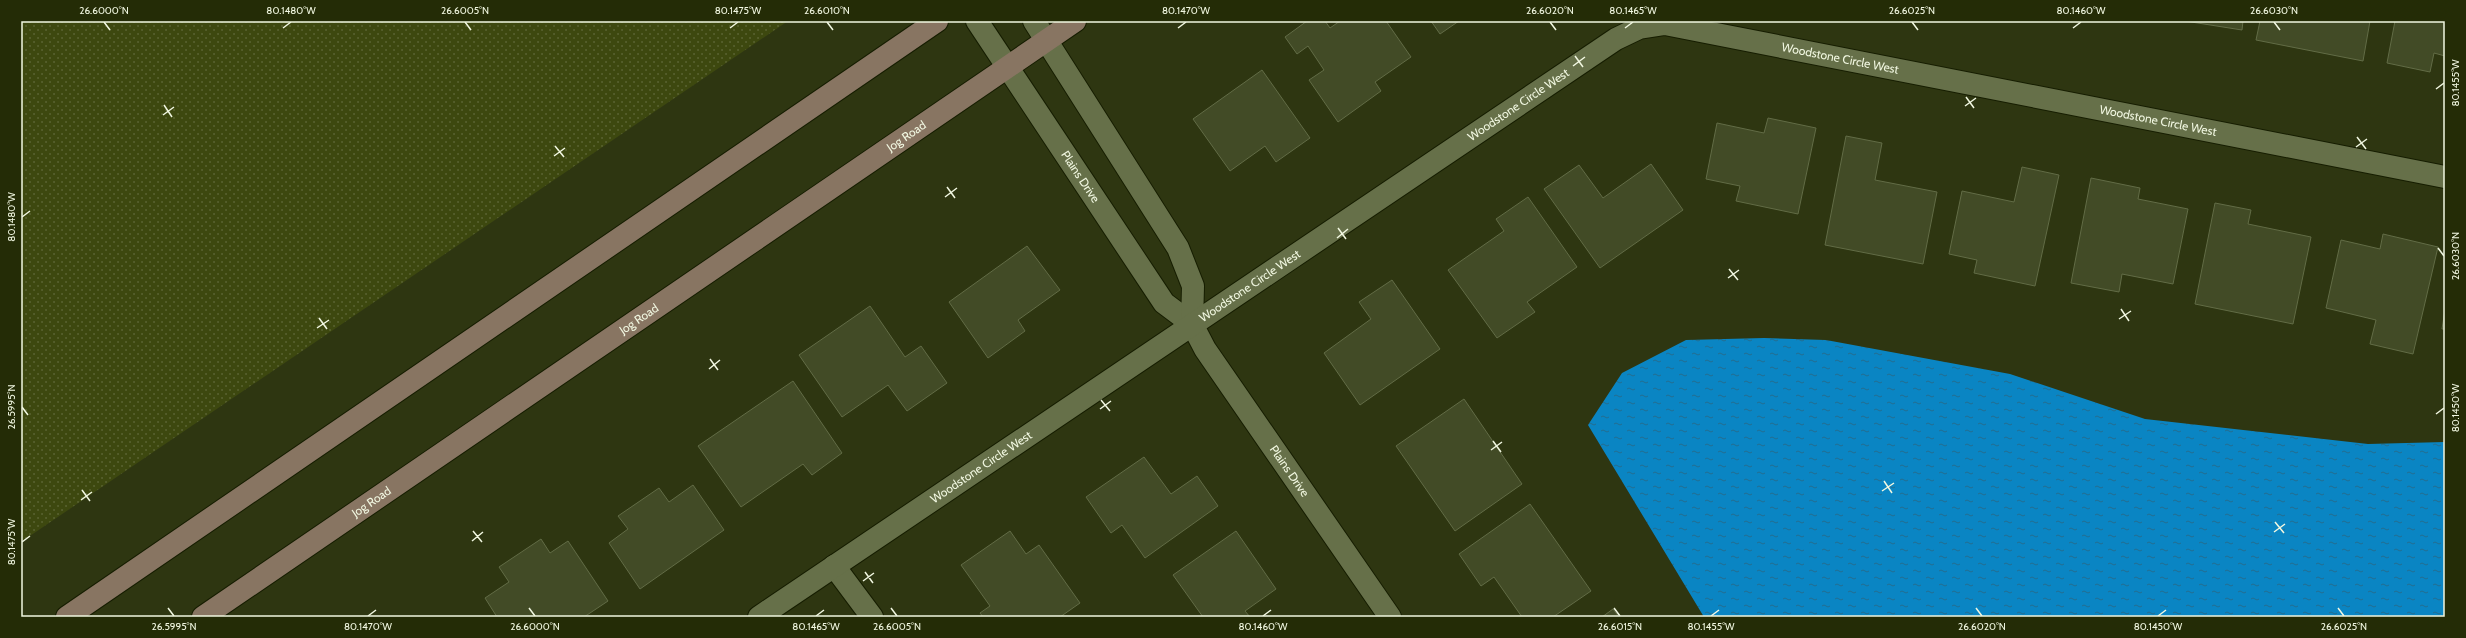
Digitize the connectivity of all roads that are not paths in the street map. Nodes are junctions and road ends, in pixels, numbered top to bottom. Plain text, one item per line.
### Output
1 (937, 21) edge
2 (977, 21) edge
3 (1034, 21) edge
4 (1075, 21) edge
5 (1047, 40) junction
6 (1007, 66) junction
7 (2445, 177) edge
8 (1192, 324) junction
9 (834, 566) junction
10 (67, 617) edge
11 (203, 617) edge
12 (759, 617) edge
13 (872, 617) edge
14 (1390, 617) edge

1 - 10 main road
2 - 6 street, Plains Drive
3 - 5 street, Plains Drive
4 - 5 main road, Jog Road
5 - 6 main road, Jog Road
5 - 8 street, Plains Drive
6 - 8 street, Plains Drive
6 - 11 main road, Jog Road
7 - 8 street, Woodstone Circle West
8 - 9 street, Woodstone Circle West
8 - 14 street, Plains Drive
9 - 12 street, Woodstone Circle West
9 - 13 street

